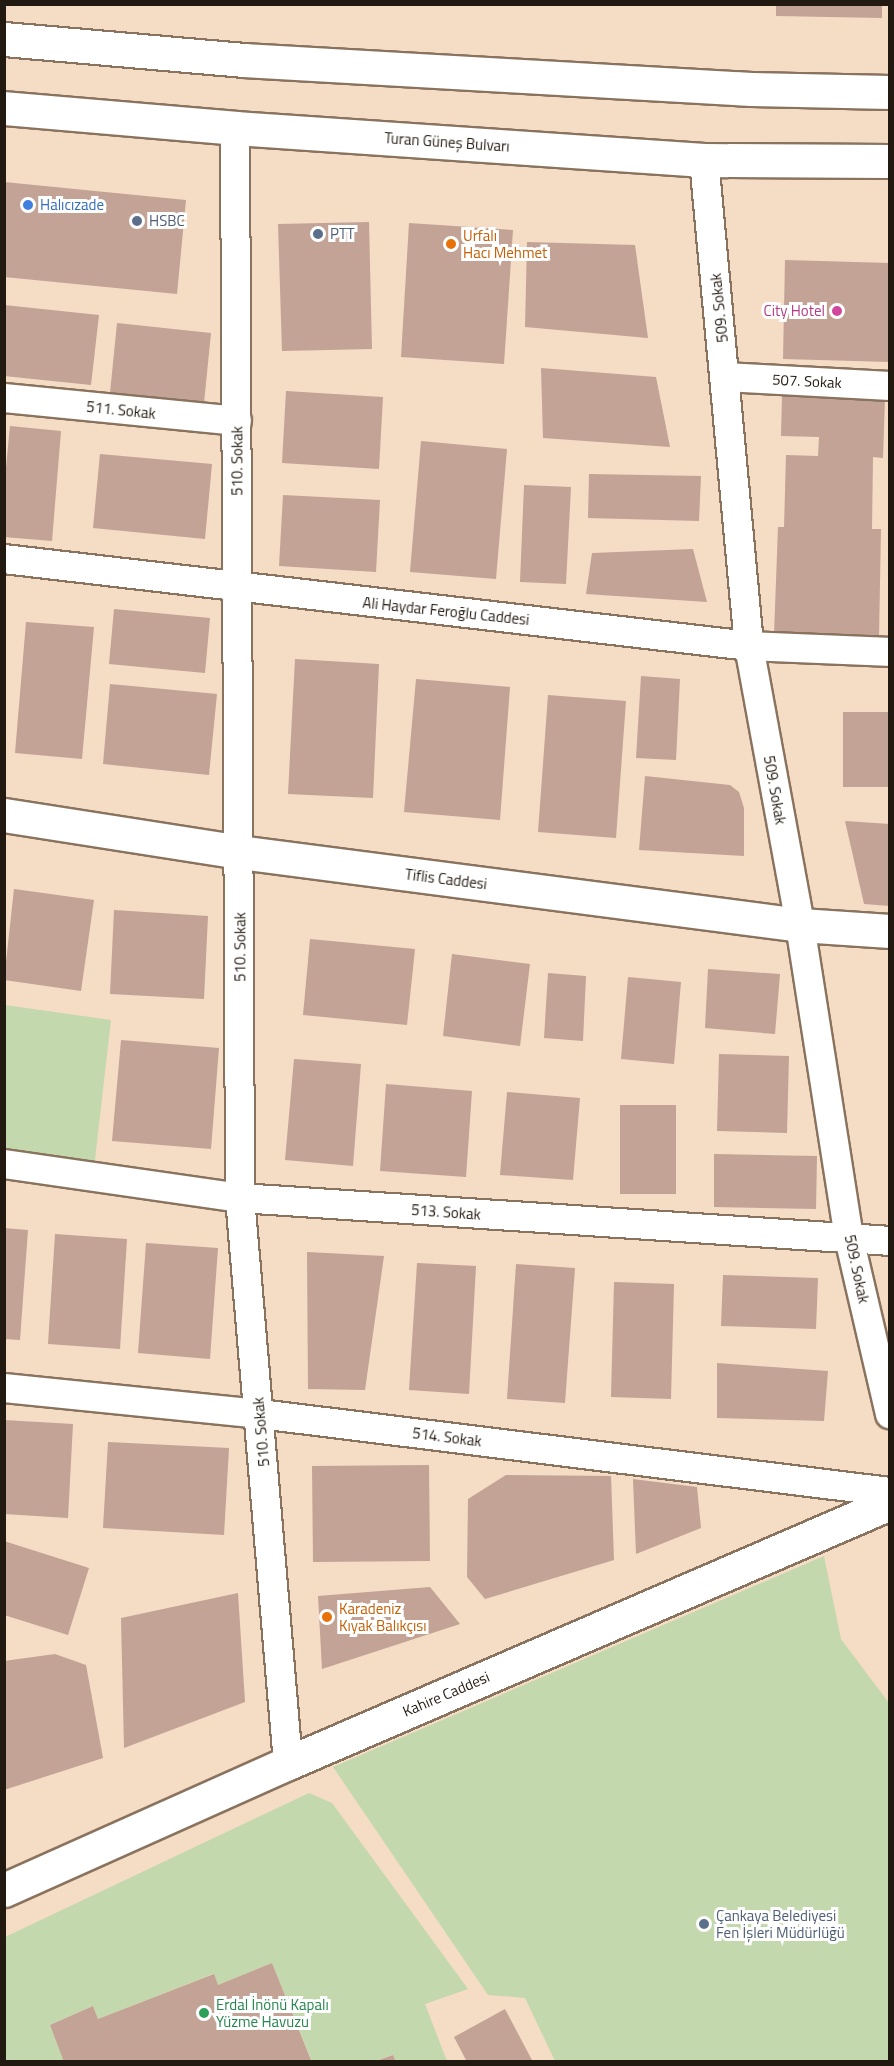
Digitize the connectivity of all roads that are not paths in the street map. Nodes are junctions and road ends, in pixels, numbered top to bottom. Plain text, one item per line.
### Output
1 (4, 39) edge
2 (890, 92) edge
3 (4, 108) edge
4 (235, 128) junction
5 (704, 160) junction
6 (890, 161) edge
7 (725, 377) junction
8 (890, 386) edge
9 (4, 398) edge
10 (237, 421) junction
11 (4, 559) edge
12 (237, 588) junction
13 (749, 646) junction
14 (890, 652) edge
15 (4, 815) edge
16 (240, 852) junction
17 (800, 925) junction
18 (890, 931) edge
19 (4, 1164) edge
20 (240, 1198) junction
21 (849, 1238) junction
22 (890, 1241) edge
23 (4, 1388) edge
24 (260, 1414) junction
25 (890, 1414) edge
26 (890, 1492) edge
27 (890, 1503) edge
28 (288, 1763) junction
29 (4, 1890) edge

1 - 2 main road
3 - 4 main road, Turan Güneş Bulvarı
4 - 5 main road, Turan Güneş Bulvarı
4 - 10 street, 510. Sokak
5 - 6 main road, Turan Güneş Bulvarı
5 - 7 street, 509. Sokak
7 - 8 street, 507. Sokak
7 - 13 street, 509. Sokak
9 - 10 street, 511. Sokak
10 - 12 street, 510. Sokak
11 - 12 street, Ali Haydar Feroğlu Caddesi
12 - 13 street, Ali Haydar Feroğlu Caddesi
12 - 16 street, 510. Sokak
13 - 14 street, Ali Haydar Feroğlu Caddesi
13 - 17 street, 509. Sokak
15 - 16 main road, Tiflis Caddesi
16 - 17 main road, Tiflis Caddesi
16 - 20 street, 510. Sokak
17 - 18 main road, Tiflis Caddesi
17 - 21 street, 509. Sokak
19 - 20 street, 513. Sokak
20 - 21 street, 513. Sokak
20 - 24 street, 510. Sokak
21 - 22 street, 513. Sokak
21 - 25 street, 509. Sokak
23 - 24 street, 514. Sokak
24 - 26 street, 514. Sokak
24 - 28 street, 510. Sokak
27 - 28 main road, Kahire Caddesi
28 - 29 main road, Kahire Caddesi

